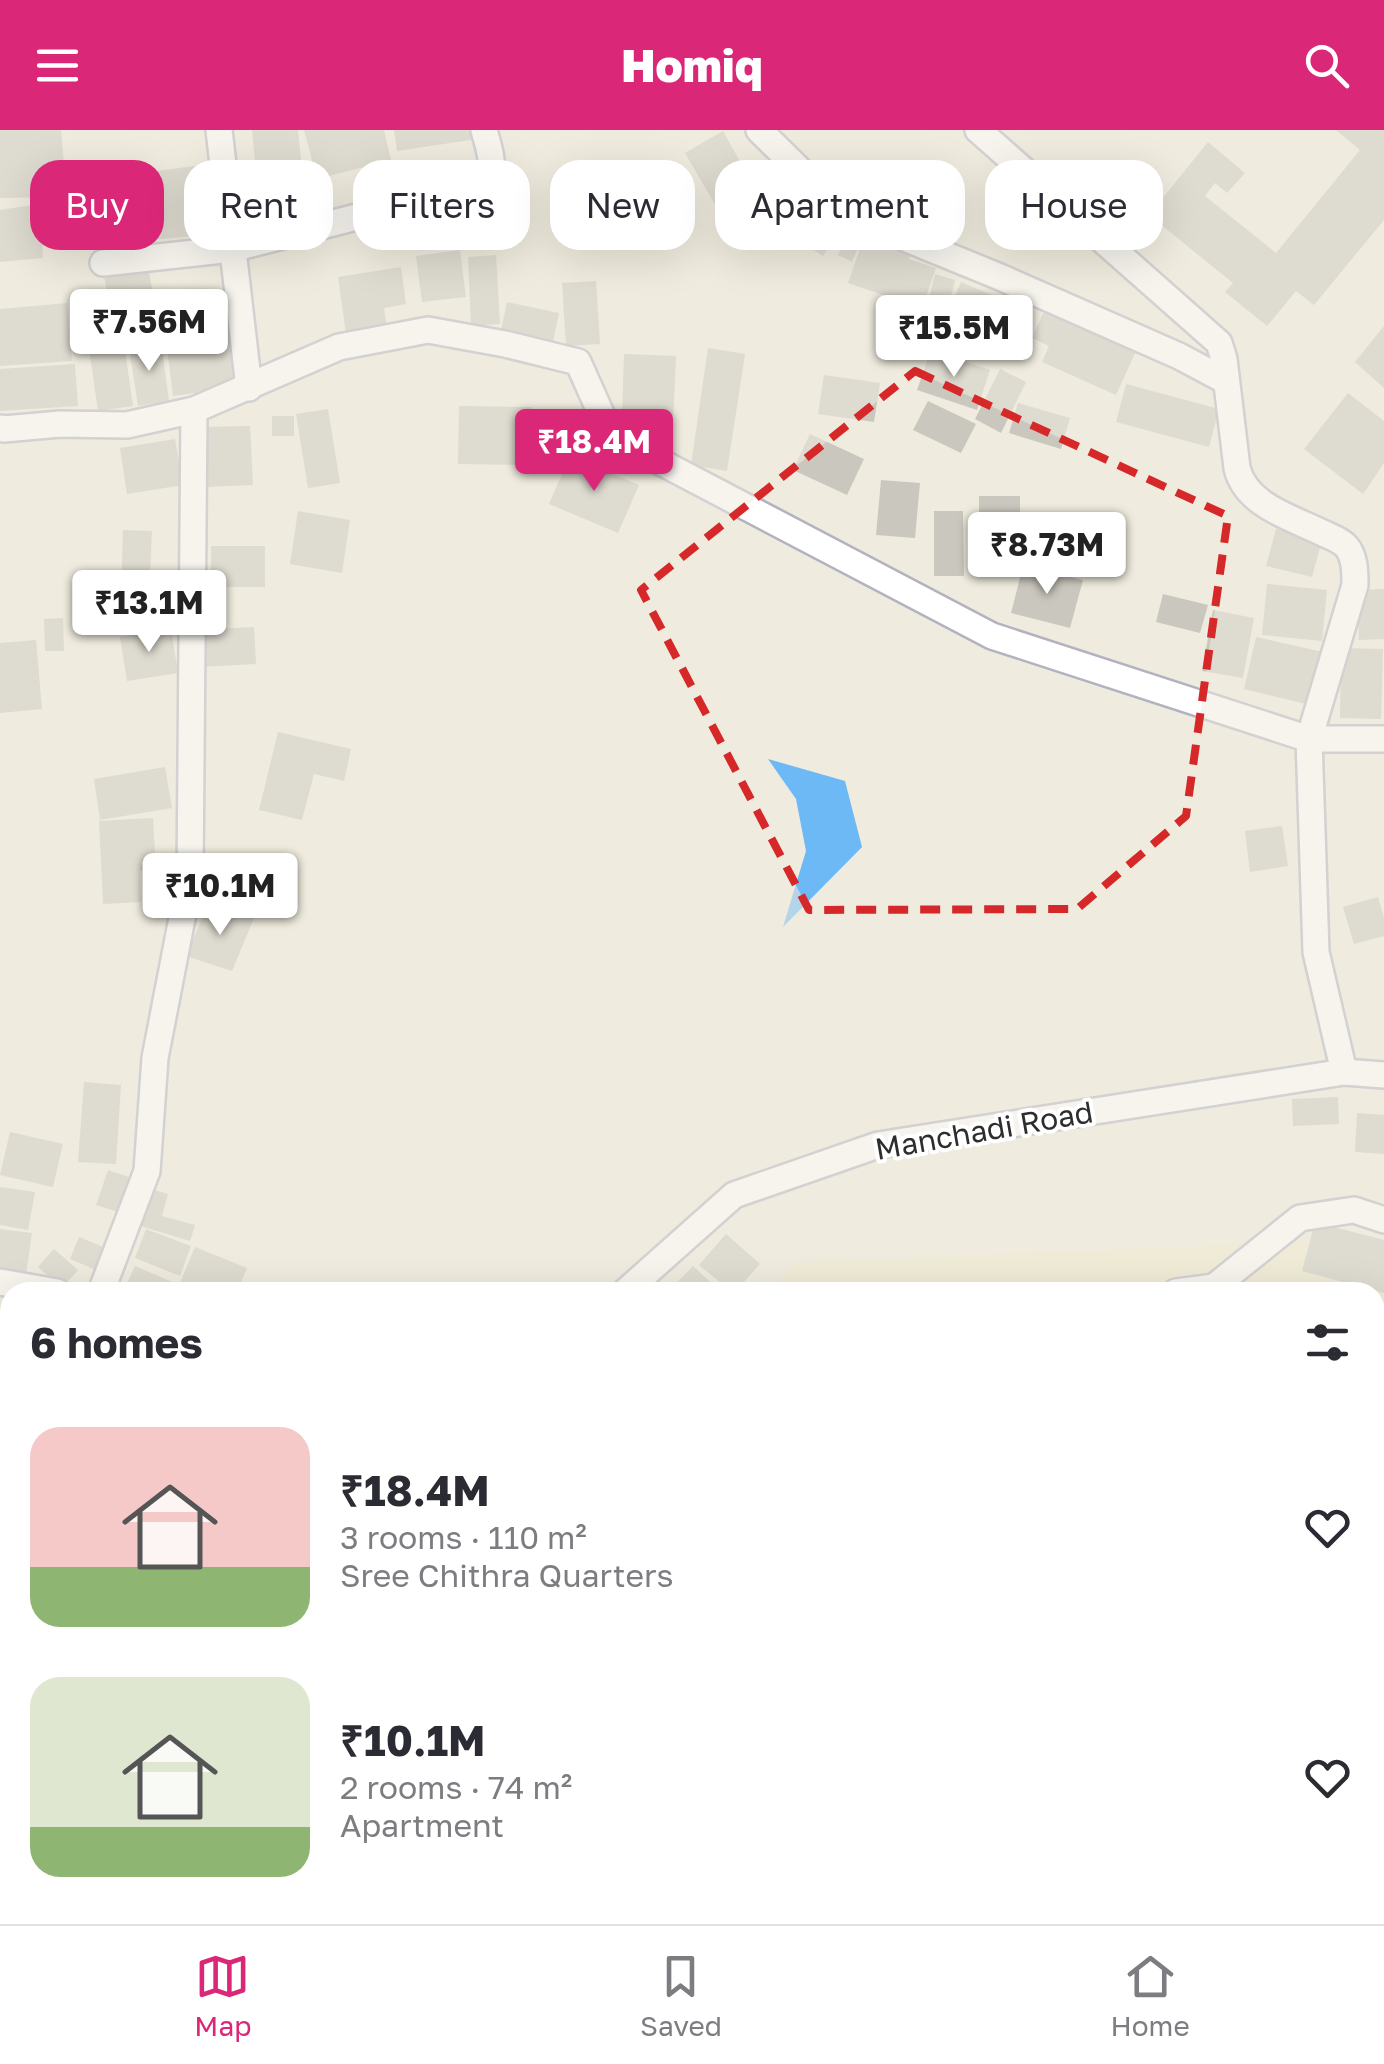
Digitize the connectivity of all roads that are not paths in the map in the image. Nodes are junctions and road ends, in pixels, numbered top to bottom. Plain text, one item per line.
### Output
1 (220, 130) edge
2 (484, 130) edge
3 (759, 130) edge
4 (978, 130) edge
5 (223, 160) edge
6 (333, 223) edge
7 (223, 250) edge
8 (232, 250) edge
9 (103, 263) dead end
10 (1226, 381) junction
11 (249, 388) junction
12 (194, 410) junction
13 (0, 428) edge
14 (1309, 738) junction
15 (1384, 739) edge
16 (1344, 1072) junction
17 (1384, 1075) edge
18 (1384, 1220) edge
19 (105, 1282) edge
20 (636, 1282) edge
21 (1221, 1282) edge

1 - 5 street
2 - 6 street
3 - 10 street
4 - 10 street
7 - 9 street
8 - 11 street
10 - 14 street
11 - 12 street
11 - 14 street
12 - 13 street
12 - 19 street
14 - 15 street
14 - 16 street
16 - 17 street, Manchadi Road
16 - 20 street, Manchadi Road
18 - 21 street

